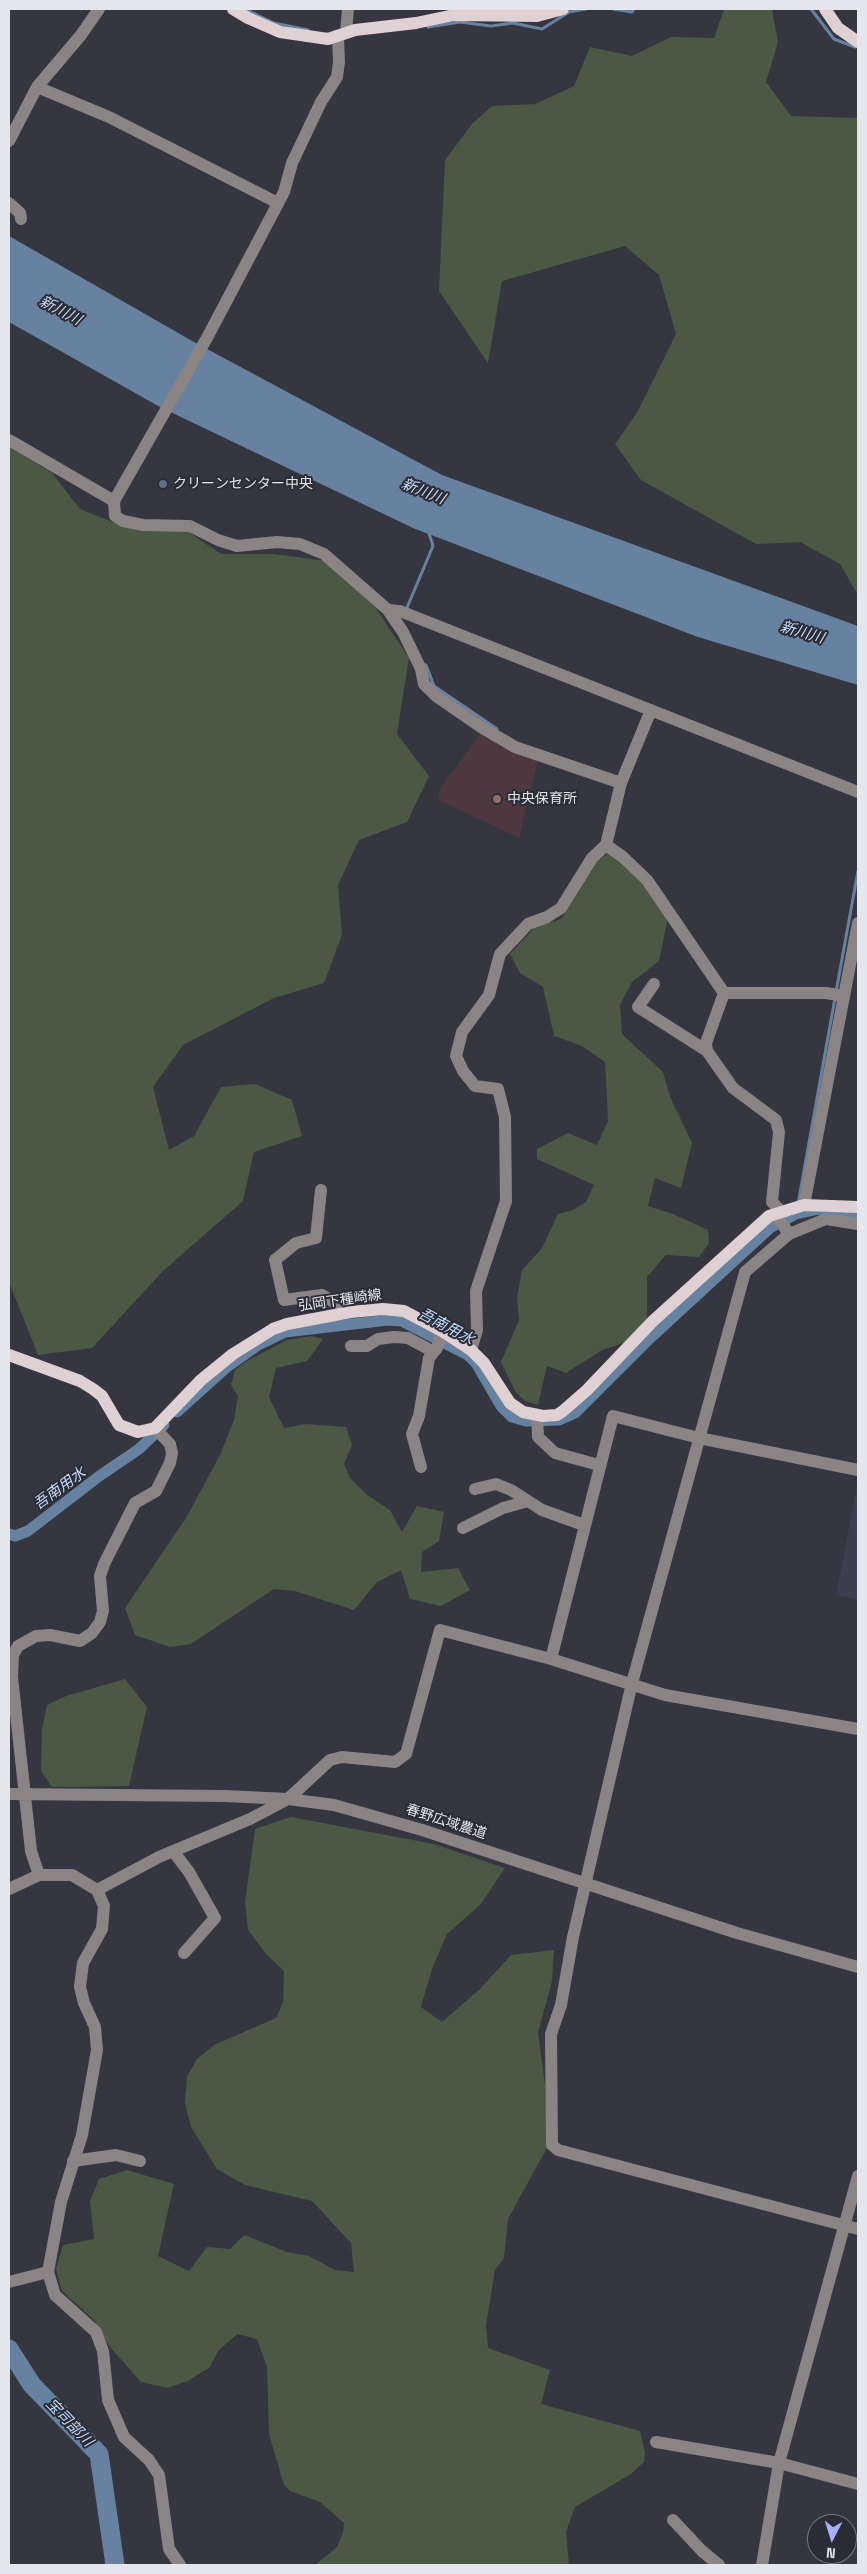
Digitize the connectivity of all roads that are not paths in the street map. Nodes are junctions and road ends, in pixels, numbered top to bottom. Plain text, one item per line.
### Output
1 (98, 9) edge
2 (233, 9) edge
3 (348, 9) edge
4 (825, 9) edge
5 (554, 10) edge
6 (342, 34) junction
7 (858, 42) edge
8 (38, 87) junction
9 (9, 140) edge
10 (276, 202) junction
11 (9, 203) edge
12 (21, 219) dead end
13 (9, 440) edge
14 (114, 501) junction
15 (388, 610) junction
16 (651, 710) junction
17 (621, 783) junction
18 (858, 792) edge
19 (606, 845) junction
20 (858, 923) edge
21 (857, 941) edge
22 (654, 984) dead end
23 (724, 993) junction
24 (844, 996) junction
25 (707, 1051) junction
26 (321, 1190) dead end
27 (804, 1205) junction
28 (858, 1207) edge
29 (782, 1214) junction
30 (858, 1224) edge
31 (788, 1233) junction
32 (350, 1312) junction
33 (438, 1342) junction
34 (351, 1346) dead end
35 (471, 1350) junction
36 (9, 1355) edge
37 (536, 1421) junction
38 (159, 1432) junction
39 (699, 1438) junction
40 (599, 1465) junction
41 (420, 1467) dead end
42 (858, 1470) edge
43 (475, 1489) dead end
44 (528, 1501) junction
45 (584, 1525) junction
46 (463, 1528) dead end
47 (551, 1659) junction
48 (632, 1684) junction
49 (858, 1729) edge
50 (9, 1794) edge
51 (25, 1794) junction
52 (288, 1799) junction
53 (173, 1851) junction
54 (39, 1876) junction
55 (580, 1882) junction
56 (9, 1888) edge
57 (97, 1890) junction
58 (184, 1953) dead end
59 (858, 1967) edge
60 (140, 2160) dead end
61 (73, 2161) junction
62 (858, 2176) edge
63 (843, 2225) junction
64 (858, 2229) edge
65 (48, 2272) junction
66 (9, 2282) edge
67 (656, 2442) dead end
68 (779, 2463) junction
69 (858, 2484) edge
70 (673, 2520) dead end
71 (180, 2565) edge
72 (719, 2565) edge
73 (762, 2565) edge

1 - 8 street
2 - 6 main road
3 - 6 street
4 - 7 main road
5 - 6 main road
6 - 10 street
8 - 9 street
8 - 10 street
10 - 14 street
11 - 12 street
13 - 14 street
14 - 15 street
15 - 16 street
15 - 17 street
16 - 17 street
16 - 18 street
17 - 19 street
19 - 23 street
19 - 35 street
20 - 21 street
21 - 24 street
22 - 25 street
23 - 24 street
23 - 25 street
24 - 27 street
25 - 29 street
26 - 32 street
27 - 28 main road
27 - 29 main road
29 - 31 street
29 - 37 main road
30 - 31 street
31 - 39 street
32 - 33 main road, 弘岡下種崎線
32 - 38 main road, 弘岡下種崎線
33 - 34 street
33 - 35 main road, 弘岡下種崎線
33 - 41 street
35 - 37 main road, 弘岡下種崎線
36 - 38 main road
37 - 40 street
38 - 51 street
39 - 40 street
39 - 42 street
39 - 48 street
40 - 45 street
43 - 44 street
44 - 45 street
44 - 46 street
45 - 47 street
47 - 48 street
47 - 52 street
48 - 49 street
48 - 55 street
50 - 51 street, 春野広域農道
51 - 52 street, 春野広域農道
51 - 54 street
52 - 53 street
52 - 55 street, 春野広域農道
53 - 57 street
53 - 58 street
54 - 56 street
54 - 57 street
55 - 59 street, 春野広域農道
55 - 63 street
57 - 61 street
60 - 61 street
61 - 65 street
62 - 63 street
63 - 64 street
63 - 68 street
65 - 66 street
65 - 71 street
67 - 68 street
68 - 69 street
68 - 73 street
70 - 72 street

